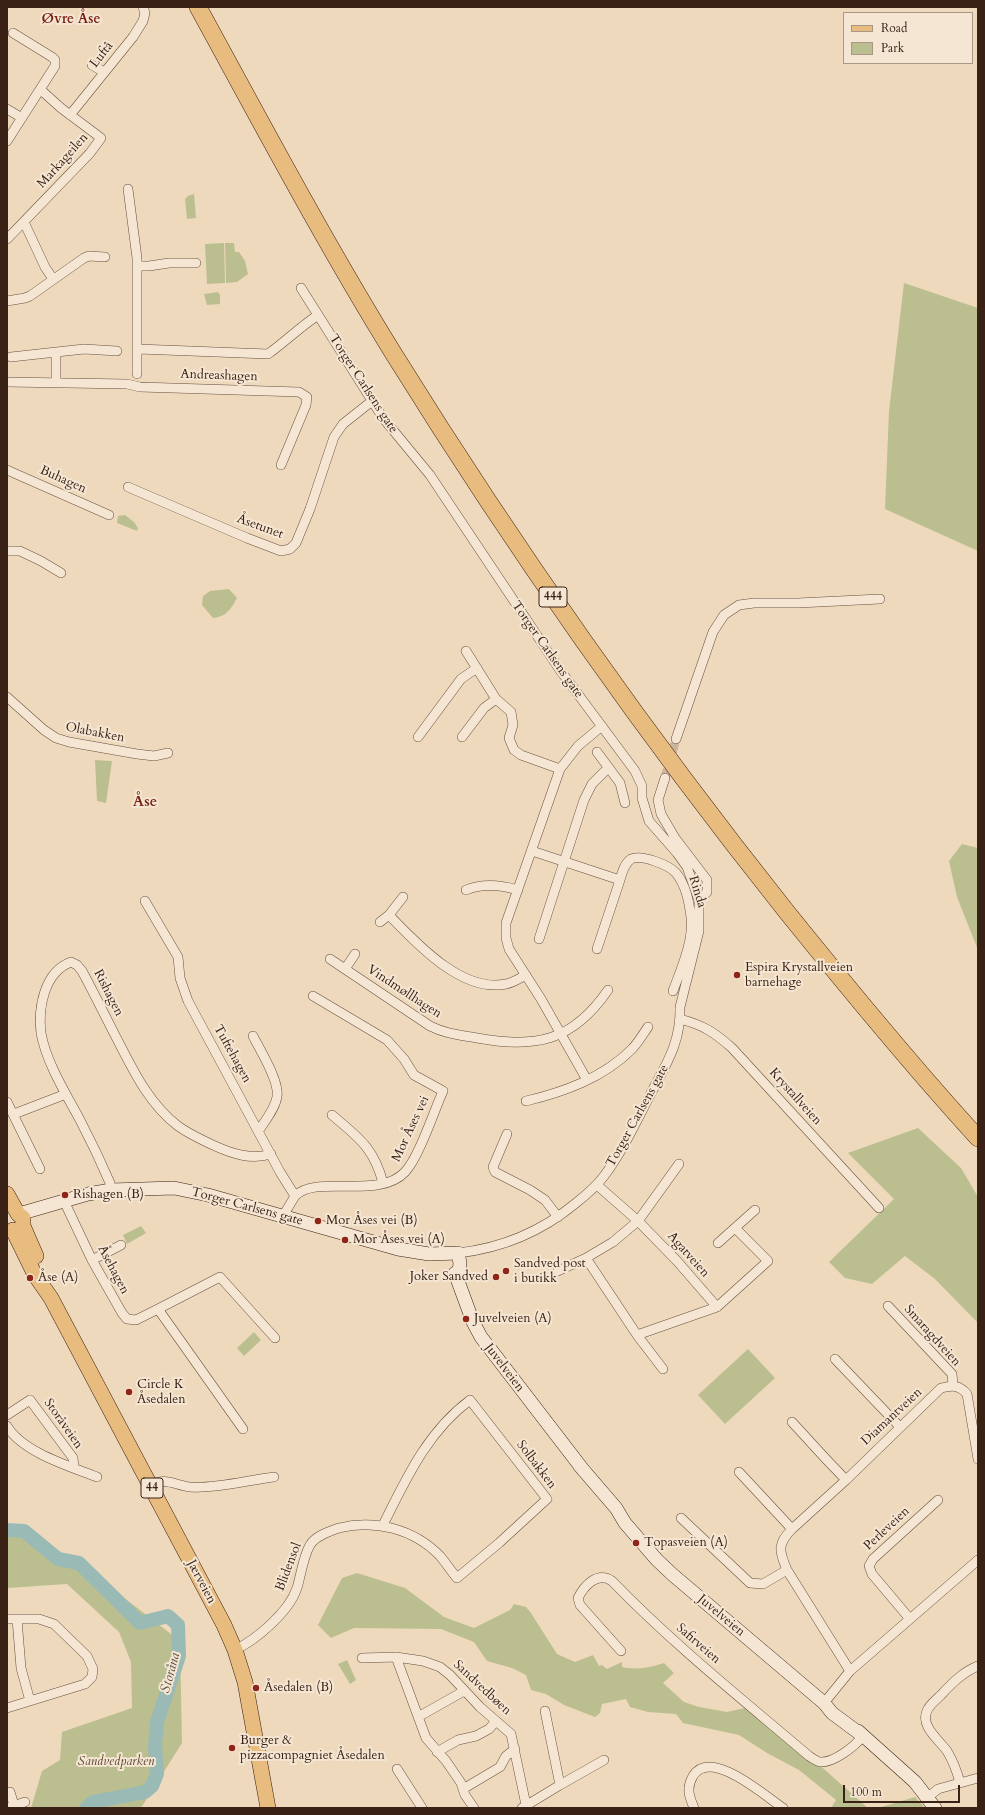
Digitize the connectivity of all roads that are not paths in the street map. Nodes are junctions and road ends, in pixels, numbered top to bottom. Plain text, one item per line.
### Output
1 (143, 7) edge
2 (198, 7) edge
3 (210, 7) edge
4 (13, 32) dead end
5 (92, 65) dead end
6 (104, 72) junction
7 (41, 90) junction
8 (7, 108) edge
9 (70, 115) junction
10 (22, 118) junction
11 (7, 141) edge
12 (128, 189) dead end
13 (24, 222) junction
14 (7, 239) edge
15 (105, 257) dead end
16 (196, 263) dead end
17 (137, 266) junction
18 (53, 279) junction
19 (301, 288) dead end
20 (7, 301) edge
21 (318, 315) junction
22 (138, 349) junction
23 (117, 351) dead end
24 (56, 353) junction
25 (11, 357) dead end
26 (138, 374) dead end
27 (7, 382) edge
28 (56, 382) junction
29 (372, 400) junction
30 (281, 465) dead end
31 (7, 470) edge
32 (128, 486) dead end
33 (109, 515) dead end
34 (7, 551) edge
35 (61, 573) dead end
36 (880, 598) dead end
37 (466, 651) dead end
38 (477, 668) junction
39 (7, 697) edge
40 (496, 699) junction
41 (602, 726) junction
42 (418, 737) dead end
43 (462, 737) dead end
44 (676, 739) tunnel mouth
45 (597, 752) dead end
46 (168, 753) dead end
47 (608, 768) junction
48 (560, 769) junction
49 (665, 778) tunnel mouth
50 (625, 802) dead end
51 (532, 852) junction
52 (565, 862) junction
53 (620, 880) junction
54 (466, 890) dead end
55 (518, 890) junction
56 (403, 897) dead end
57 (699, 900) junction
58 (145, 901) dead end
59 (389, 915) junction
60 (380, 922) dead end
61 (539, 939) dead end
62 (597, 949) dead end
63 (355, 954) dead end
64 (330, 959) dead end
65 (345, 969) junction
66 (526, 975) junction
67 (608, 990) dead end
68 (673, 991) dead end
69 (313, 996) dead end
70 (680, 1019) junction
71 (648, 1027) dead end
72 (560, 1033) junction
73 (253, 1036) dead end
74 (588, 1080) junction
75 (66, 1094) junction
76 (526, 1101) dead end
77 (7, 1102) edge
78 (14, 1114) junction
79 (332, 1115) dead end
80 (978, 1122) edge
81 (259, 1130) junction
82 (507, 1134) dead end
83 (978, 1138) edge
84 (271, 1154) junction
85 (679, 1164) dead end
86 (40, 1168) dead end
87 (383, 1183) junction
88 (597, 1185) junction
89 (111, 1190) junction
90 (7, 1194) edge
91 (295, 1196) junction
92 (64, 1201) junction
93 (879, 1208) dead end
94 (755, 1210) dead end
95 (283, 1216) junction
96 (558, 1217) junction
97 (638, 1221) junction
98 (16, 1222) edge
99 (735, 1228) junction
100 (718, 1243) dead end
101 (121, 1245) dead end
102 (453, 1254) junction
103 (586, 1258) junction
104 (92, 1260) junction
105 (558, 1272) dead end
106 (888, 1306) dead end
107 (717, 1307) junction
108 (158, 1309) junction
109 (637, 1335) junction
110 (275, 1338) dead end
111 (835, 1359) dead end
112 (663, 1369) dead end
113 (952, 1385) junction
114 (7, 1415) edge
115 (792, 1422) dead end
116 (7, 1426) edge
117 (900, 1427) junction
118 (243, 1429) dead end
119 (978, 1459) edge
120 (74, 1468) junction
121 (739, 1472) dead end
122 (97, 1477) dead end
123 (274, 1477) dead end
124 (846, 1480) junction
125 (151, 1485) junction
126 (938, 1500) dead end
127 (681, 1518) dead end
128 (383, 1525) junction
129 (335, 1529) joint
130 (792, 1529) junction
131 (978, 1560) edge
132 (787, 1570) junction
133 (12, 1619) edge
134 (910, 1619) junction
135 (235, 1650) junction
136 (621, 1651) dead end
137 (396, 1656) junction
138 (362, 1658) dead end
139 (978, 1666) edge
140 (850, 1671) junction
141 (245, 1682) junction
142 (464, 1691) junction
143 (30, 1701) junction
144 (824, 1703) junction
145 (7, 1708) edge
146 (544, 1711) dead end
147 (418, 1717) junction
148 (496, 1720) junction
149 (863, 1736) junction
150 (515, 1749) junction
151 (437, 1752) junction
152 (604, 1760) dead end
153 (397, 1769) dead end
154 (978, 1778) edge
155 (960, 1782) junction
156 (560, 1785) junction
157 (463, 1789) junction
158 (10, 1792) dead end
159 (25, 1802) dead end
160 (931, 1803) edge
161 (11, 1806) edge
162 (416, 1806) edge
163 (524, 1807) edge
164 (261, 1808) edge
165 (268, 1808) edge
166 (474, 1808) edge
167 (694, 1808) edge
168 (783, 1808) edge

1 - 6 street, Luftå
2 - 83 highway, 444
3 - 80 highway, 444
4 - 7 street
5 - 6 street
6 - 9 street, Luftå
7 - 9 street, Markageilen
7 - 10 street
8 - 10 street
9 - 13 street, Markageilen
10 - 11 street
12 - 17 street
13 - 14 street, Markageilen
13 - 18 street
15 - 18 street
16 - 17 street
17 - 22 street
18 - 20 street
19 - 21 street, Torger Carlsens gate
21 - 22 street
21 - 29 street, Torger Carlsens gate
22 - 26 street
23 - 24 street
24 - 25 street
24 - 28 street
27 - 28 street, Andreashagen
28 - 30 street, Andreashagen
29 - 32 street, Åsetunet
29 - 41 street, Torger Carlsens gate
31 - 33 street, Buhagen
34 - 35 street
36 - 44 street
37 - 38 street
38 - 40 street
38 - 42 street
39 - 46 street, Olabakken
40 - 43 street
40 - 48 street
41 - 48 street
41 - 57 street, Torger Carlsens gate
45 - 47 street
47 - 50 street
47 - 52 street
48 - 51 street
49 - 57 street
51 - 52 street
51 - 55 street
52 - 53 street
52 - 61 street
53 - 62 street, Rinda
53 - 68 street, Rinda
54 - 55 street
55 - 66 street
56 - 59 street
57 - 70 street, Torger Carlsens gate
58 - 81 street, Tuftehagen
59 - 60 street
59 - 66 street
63 - 65 street
64 - 65 street, Vindmøllhagen
65 - 72 street, Vindmøllhagen
66 - 72 street
67 - 72 street, Vindmøllhagen
69 - 87 street, Mor Åses vei
70 - 88 street, Torger Carlsens gate
70 - 93 street, Krystallveien
71 - 74 street
72 - 74 street
73 - 81 street
74 - 76 street
75 - 78 street
75 - 84 street, Rishagen
75 - 89 street, Rishagen
77 - 78 street
78 - 86 street
79 - 87 street, Mor Åses vei
81 - 84 street, Tuftehagen
82 - 96 street
84 - 91 street, Tuftehagen
85 - 97 street
87 - 91 street, Mor Åses vei
88 - 96 street, Torger Carlsens gate
88 - 97 street, Agatveien
89 - 92 street, Torger Carlsens gate
89 - 95 street, Torger Carlsens gate
90 - 98 main road, Jærveien / 44
91 - 95 street
92 - 98 street, Torger Carlsens gate
92 - 104 street, Åsehagen
94 - 99 street
95 - 102 street, Torger Carlsens gate
96 - 102 street, Torger Carlsens gate
97 - 103 street
97 - 107 street, Agatveien
98 - 125 main road, Jærveien / 44
99 - 100 street
99 - 107 street
101 - 104 street
102 - 144 street, Juvelveien
103 - 105 street
103 - 109 street
104 - 108 street, Åsehagen
106 - 113 street, Smaragdveien
107 - 109 street
108 - 110 street, Åsehagen
108 - 118 street
109 - 112 street
111 - 117 street
113 - 117 street, Diamantveien
113 - 119 street
114 - 120 street, Storåveien
115 - 124 street
116 - 120 street
117 - 124 street, Diamantveien
120 - 122 street
121 - 130 street
123 - 125 street
124 - 130 street, Diamantveien
125 - 135 main road, Jærveien / 44
126 - 134 street, Perleveien
127 - 132 street
128 - 128 street, Solbakken
128 - 129 street, Solbakken
129 - 135 street, Blidensol
130 - 132 street, Diamantveien
131 - 134 street
132 - 140 street, Diamantveien
133 - 143 street
133 - 143 street
134 - 140 street
135 - 141 main road, Jærveien / 44
136 - 149 street, Safirveien
137 - 138 street, Sandvedbøen
137 - 142 street, Sandvedbøen
137 - 147 street
139 - 155 street
140 - 144 street
141 - 164 main road, Jærveien / 44
141 - 165 main road, Jærveien / 44
142 - 147 street
142 - 148 street, Sandvedbøen
143 - 145 street
144 - 149 street, Juvelveien
146 - 156 street
147 - 151 street
148 - 150 street, Sandvedbøen
148 - 151 street
149 - 160 street, Juvelveien
150 - 157 street
150 - 163 street, Sandvedbøen
151 - 157 street
152 - 156 street, Sandvedbøen
153 - 162 street
154 - 155 street
155 - 160 street
156 - 163 street, Sandvedbøen
157 - 166 street
158 - 161 street
159 - 161 street
167 - 168 street

